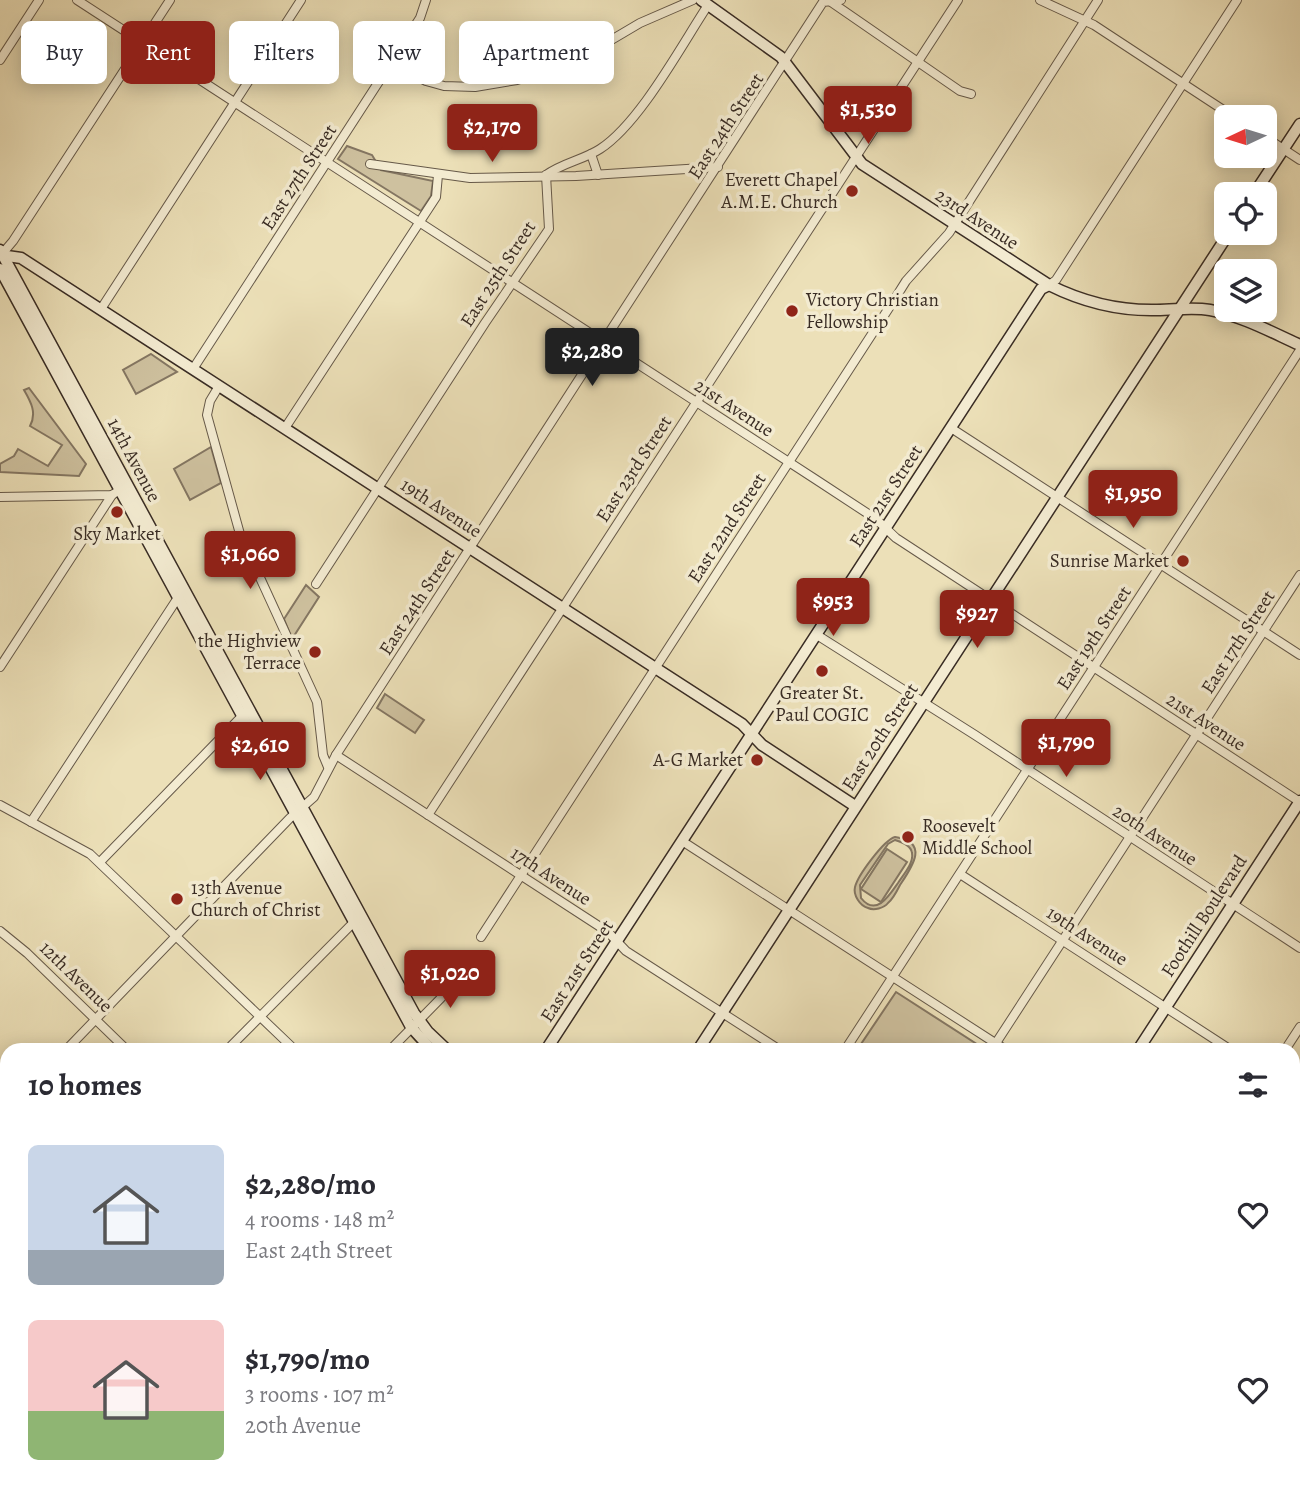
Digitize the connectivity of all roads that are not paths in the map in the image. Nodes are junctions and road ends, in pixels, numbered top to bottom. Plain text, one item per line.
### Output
1 (38, 0) edge
2 (76, 0) edge
3 (170, 0) edge
4 (301, 0) edge
5 (426, 0) edge
6 (692, 0) edge
7 (841, 0) edge
8 (958, 0) edge
9 (1040, 0) edge
10 (1098, 0) edge
11 (1237, 0) edge
12 (704, 2) edge
13 (825, 2) edge
14 (156, 21) edge
15 (418, 21) edge
16 (1085, 21) junction
17 (121, 29) edge
18 (0, 60) edge
19 (918, 62) junction
20 (785, 63) junction
21 (121, 75) edge
22 (205, 84) edge
23 (378, 84) edge
24 (437, 84) edge
25 (1184, 85) junction
26 (971, 94) dead end
27 (234, 103) junction
28 (1215, 105) edge
29 (1300, 124) edge
30 (1278, 146) edge
31 (1284, 149) junction
32 (591, 153) junction
33 (856, 157) junction
34 (1300, 160) edge
35 (327, 163) junction
36 (370, 164) dead end
37 (718, 167) junction
38 (598, 174) junction
39 (438, 175) junction
40 (546, 175) junction
41 (1262, 182) edge
42 (420, 223) junction
43 (953, 224) junction
44 (1221, 245) edge
45 (1, 253) edge
46 (0, 269) edge
47 (513, 284) junction
48 (1048, 285) junction
49 (101, 309) junction
50 (1180, 309) junction
51 (604, 342) junction
52 (1300, 348) edge
53 (193, 369) junction
54 (219, 386) junction
55 (696, 402) junction
56 (285, 428) junction
57 (951, 428) junction
58 (789, 462) junction
59 (378, 488) junction
60 (120, 490) junction
61 (0, 497) edge
62 (1058, 497) junction
63 (886, 528) junction
64 (470, 549) junction
65 (1161, 565) junction
66 (1300, 575) edge
67 (316, 584) dead end
68 (181, 593) junction
69 (991, 600) junction
70 (563, 608) junction
71 (1264, 631) junction
72 (817, 635) junction
73 (1300, 655) edge
74 (0, 667) edge
75 (655, 667) junction
76 (1094, 667) junction
77 (924, 703) junction
78 (246, 713) junction
79 (751, 734) junction
80 (1197, 734) junction
81 (336, 755) junction
82 (328, 767) junction
83 (1027, 770) junction
84 (1300, 801) edge
85 (0, 805) edge
86 (855, 806) junction
87 (299, 811) junction
88 (428, 815) junction
89 (31, 822) junction
90 (1130, 838) junction
91 (682, 841) junction
92 (100, 862) junction
93 (960, 874) junction
94 (521, 875) junction
95 (1233, 905) junction
96 (789, 910) junction
97 (358, 918) junction
98 (0, 930) edge
99 (176, 936) junction
100 (481, 937) dead end
101 (1062, 940) junction
102 (617, 941) junction
103 (1300, 948) edge
104 (892, 978) junction
105 (454, 979) dead end
106 (1166, 1008) junction
107 (723, 1011) junction
108 (259, 1017) junction
109 (95, 1020) junction
110 (415, 1024) junction
111 (1300, 1027) edge
112 (73, 1043) edge
113 (120, 1043) edge
114 (234, 1043) edge
115 (287, 1043) edge
116 (397, 1043) edge
117 (427, 1043) edge
118 (438, 1043) edge
119 (554, 1043) edge
120 (702, 1043) edge
121 (770, 1043) edge
122 (850, 1043) edge
123 (996, 1043) joint
124 (1143, 1043) edge
125 (1220, 1043) edge
126 (1290, 1043) edge

1 - 18 street
2 - 17 street, 21st Avenue
3 - 14 street
4 - 27 street
5 - 15 street, East 27th Street
6 - 24 street
7 - 13 street
8 - 19 street, East 23rd Street
9 - 16 street
10 - 16 street, East 22nd Street
11 - 25 street, East 21st Street
12 - 20 street, 23rd Avenue
12 - 32 street
13 - 19 street
13 - 20 street, East 24th Street
16 - 25 street
16 - 43 street, East 22nd Street
19 - 26 street
19 - 33 street, East 23rd Street
20 - 33 street, 23rd Avenue
20 - 37 street, East 24th Street
21 - 45 street
22 - 27 street, 21st Avenue
23 - 35 street, East 27th Street
25 - 28 street
25 - 48 street, East 21st Street
27 - 35 street, 21st Avenue
27 - 49 street
29 - 31 street
30 - 31 street
31 - 34 street
31 - 41 street
32 - 38 street
32 - 40 street
33 - 43 street, 23rd Avenue
33 - 55 street, East 23rd Street
35 - 42 street, 21st Avenue
35 - 53 street, East 27th Street
36 - 39 street
37 - 38 street
37 - 51 street, East 24th Street
38 - 40 street
39 - 40 street
39 - 42 street
40 - 47 street, East 25th Street
42 - 47 street, 21st Avenue
42 - 56 street
43 - 48 street, 23rd Avenue
43 - 58 street, East 22nd Street
44 - 50 street, East 20th Street
45 - 49 street, 19th Avenue
45 - 60 street, 14th Avenue
46 - 60 street, 14th Avenue
47 - 51 street, 21st Avenue
47 - 59 street, East 25th Street
48 - 50 street, 23rd Avenue
48 - 57 street, East 21st Street
49 - 53 street, 19th Avenue
50 - 52 street, 23rd Avenue
50 - 62 street, East 20th Street
51 - 55 street, 21st Avenue
51 - 64 street, East 24th Street
52 - 65 street, East 19th Street
53 - 54 street, 19th Avenue
54 - 56 street, 19th Avenue
54 - 82 street
55 - 58 street, 21st Avenue
55 - 70 street, East 23rd Street
56 - 59 street, 19th Avenue
57 - 62 street
57 - 63 street, East 21st Street
58 - 63 street, 21st Avenue
58 - 75 street, East 22nd Street
59 - 64 street, 19th Avenue
59 - 67 street, East 25th Street
60 - 61 street
60 - 68 street, 14th Avenue
60 - 74 street
62 - 65 street
62 - 69 street, East 20th Street
63 - 69 street, 21st Avenue
63 - 72 street, East 21st Street
64 - 70 street, 19th Avenue
64 - 81 street, East 24th Street
65 - 71 street
65 - 76 street, East 19th Street
66 - 71 street, East 17th Street
68 - 78 street, 14th Avenue
68 - 89 street
69 - 76 street, 21st Avenue
69 - 77 street, East 20th Street
70 - 75 street, 19th Avenue
70 - 88 street, East 23rd Street
71 - 73 street
71 - 80 street, East 17th Street
72 - 77 street, 20th Avenue
72 - 79 street, East 21st Street
75 - 79 street, 19th Avenue
75 - 94 street, East 22nd Street
76 - 80 street, 21st Avenue
76 - 83 street, East 19th Street
77 - 83 street, 20th Avenue
77 - 86 street, East 20th Street
78 - 87 street, 14th Avenue
78 - 92 street
79 - 86 street, 19th Avenue
79 - 91 street, East 21st Street
80 - 84 street, 21st Avenue
80 - 90 street, East 17th Street
81 - 82 street, East 24th Street
81 - 88 street, 17th Avenue
82 - 87 street, East 24th Street
83 - 90 street, 20th Avenue
83 - 93 street, East 19th Street
84 - 95 street, Foothill Boulevard
85 - 89 street
86 - 96 street, East 20th Street
87 - 97 street, 14th Avenue
87 - 99 street, East 24th Street
88 - 94 street, 17th Avenue
89 - 92 street
90 - 95 street, 20th Avenue
90 - 101 street, East 17th Street
91 - 96 street
91 - 102 street, East 21st Street
92 - 99 street
93 - 101 street, 19th Avenue
93 - 104 street, East 19th Street
94 - 100 street, East 22nd Street
94 - 102 street, 17th Avenue
95 - 103 street, 20th Avenue
95 - 106 street, Foothill Boulevard
96 - 104 street
96 - 107 street, East 20th Street
97 - 108 street
97 - 110 street, 14th Avenue
98 - 109 street, 12th Avenue
99 - 108 street
99 - 109 street, East 24th Street
101 - 106 street, 19th Avenue
101 - 123 street, East 17th Street
102 - 107 street, 17th Avenue
102 - 119 street, East 21st Street
104 - 122 street, East 19th Street
104 - 123 street
105 - 110 street
106 - 124 street, Foothill Boulevard
106 - 125 street, 19th Avenue
107 - 120 street, East 20th Street
107 - 121 street, 17th Avenue
108 - 114 street
108 - 115 street
109 - 112 street, East 24th Street
109 - 113 street, 12th Avenue
110 - 116 street
110 - 117 street, 14th Avenue
110 - 118 street, 14th Avenue
111 - 126 street

